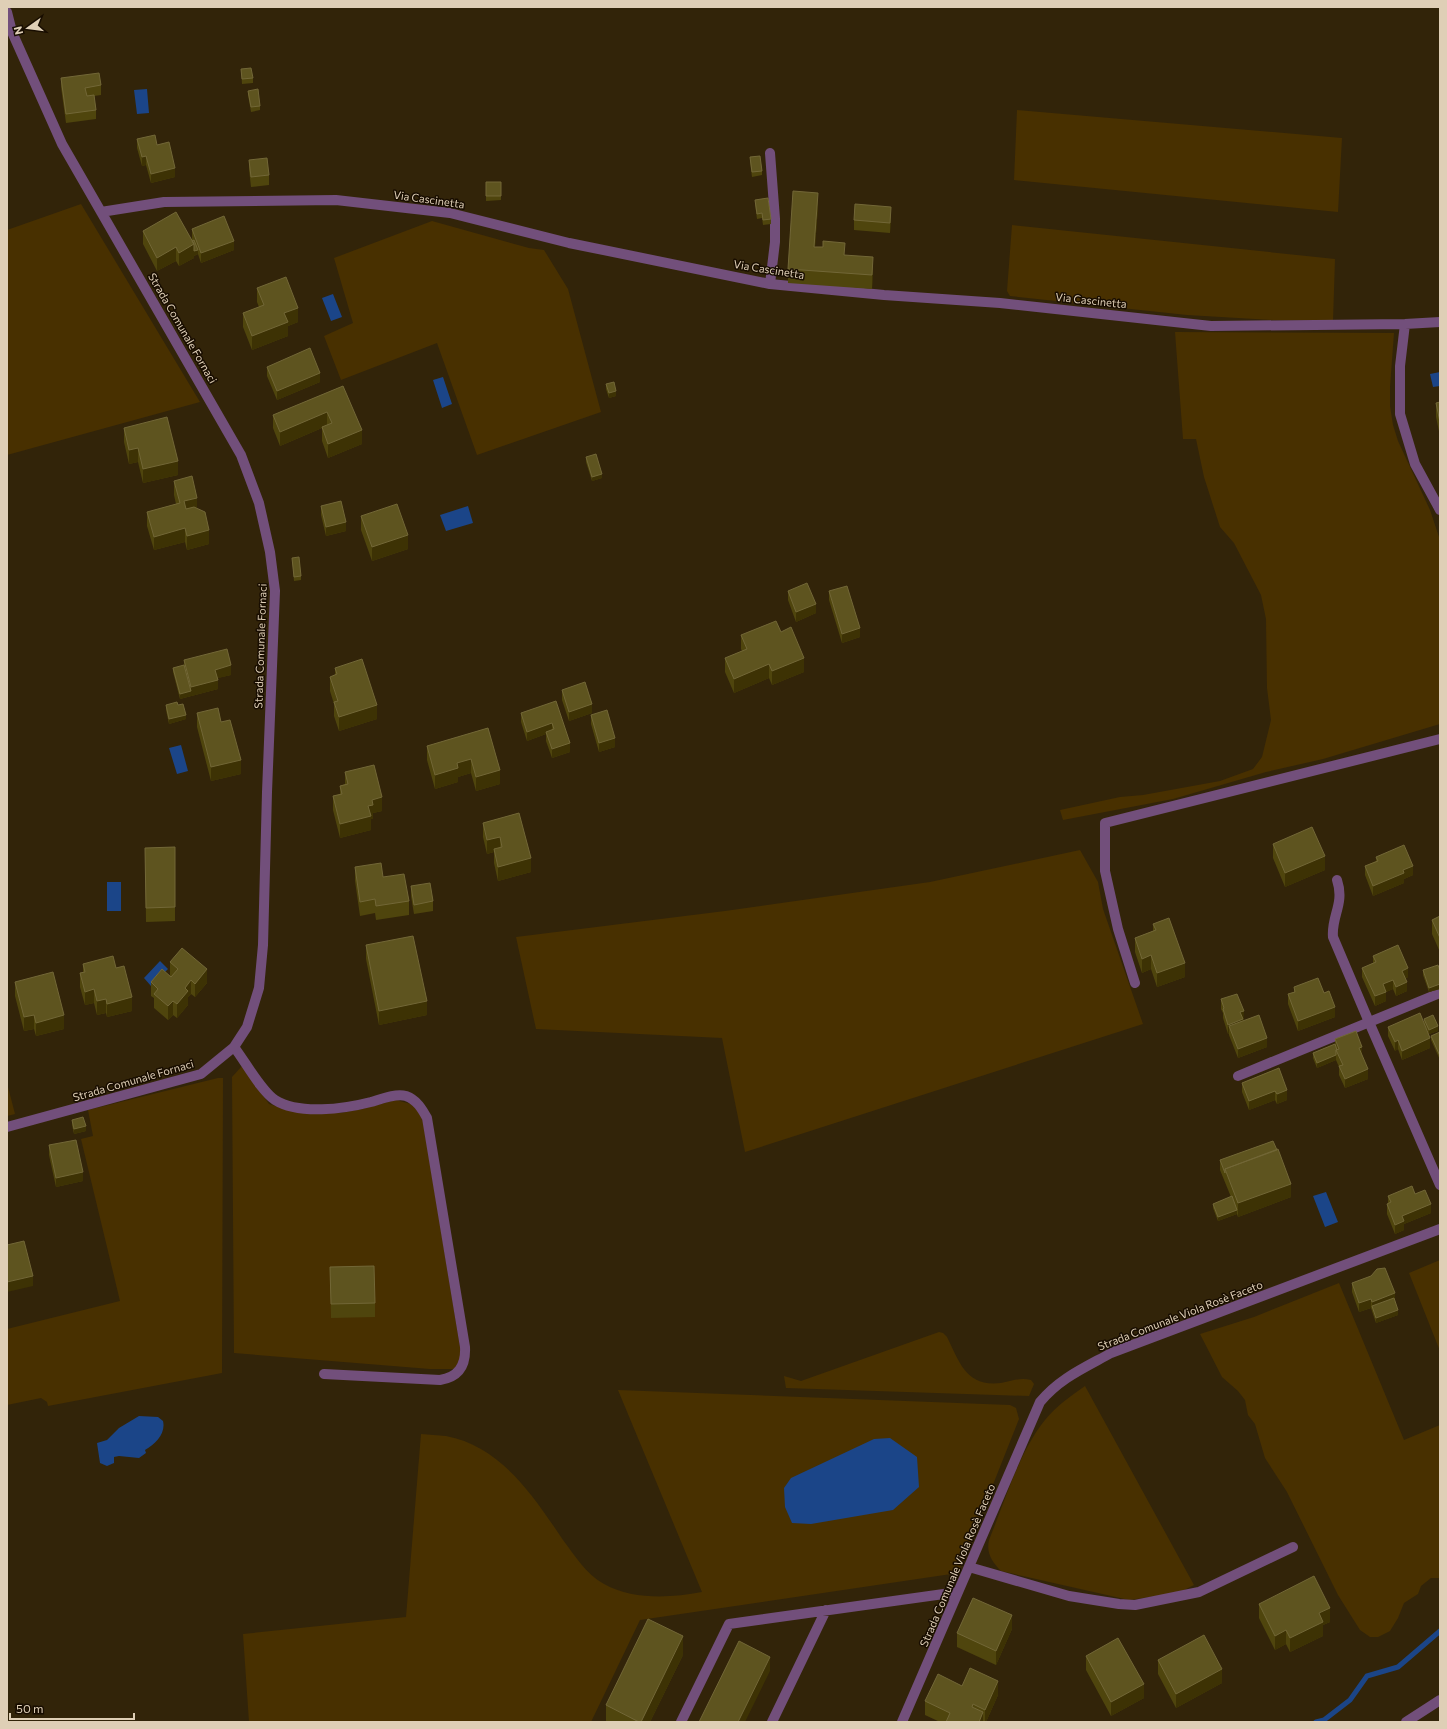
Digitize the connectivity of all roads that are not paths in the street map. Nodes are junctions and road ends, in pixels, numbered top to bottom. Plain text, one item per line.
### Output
1 (7, 12) edge
2 (770, 154) dead end
3 (101, 212) junction
4 (770, 284) junction
5 (1440, 322) edge
6 (1405, 324) junction
7 (1440, 510) edge
8 (1440, 739) edge
9 (1337, 880) dead end
10 (1135, 983) dead end
11 (1440, 993) edge
12 (1369, 1022) junction
13 (234, 1047) junction
14 (1238, 1076) dead end
15 (7, 1127) edge
16 (1440, 1185) edge
17 (1440, 1229) edge
18 (324, 1374) dead end
19 (1293, 1547) dead end
20 (969, 1567) junction
21 (958, 1592) junction
22 (826, 1610) junction
23 (1440, 1700) edge
24 (681, 1722) edge
25 (772, 1722) edge
26 (902, 1722) edge
27 (1406, 1722) edge

1 - 3 street, Strada Comunale Fornaci
2 - 4 street
3 - 4 street, Via Cascinetta
3 - 13 street, Strada Comunale Fornaci
4 - 6 street, Via Cascinetta
5 - 6 street, Via Cascinetta
6 - 7 street
8 - 10 street
9 - 12 street
11 - 12 street
12 - 14 street
12 - 16 street
13 - 15 street, Strada Comunale Fornaci
13 - 18 street
17 - 20 street, Strada Comunale Viola Rosè Faceto
19 - 20 street
20 - 21 street, Strada Comunale Viola Rosè Faceto
21 - 22 street
21 - 26 street, Strada Comunale Viola Rosè Faceto
22 - 24 street
22 - 25 street
23 - 27 street

